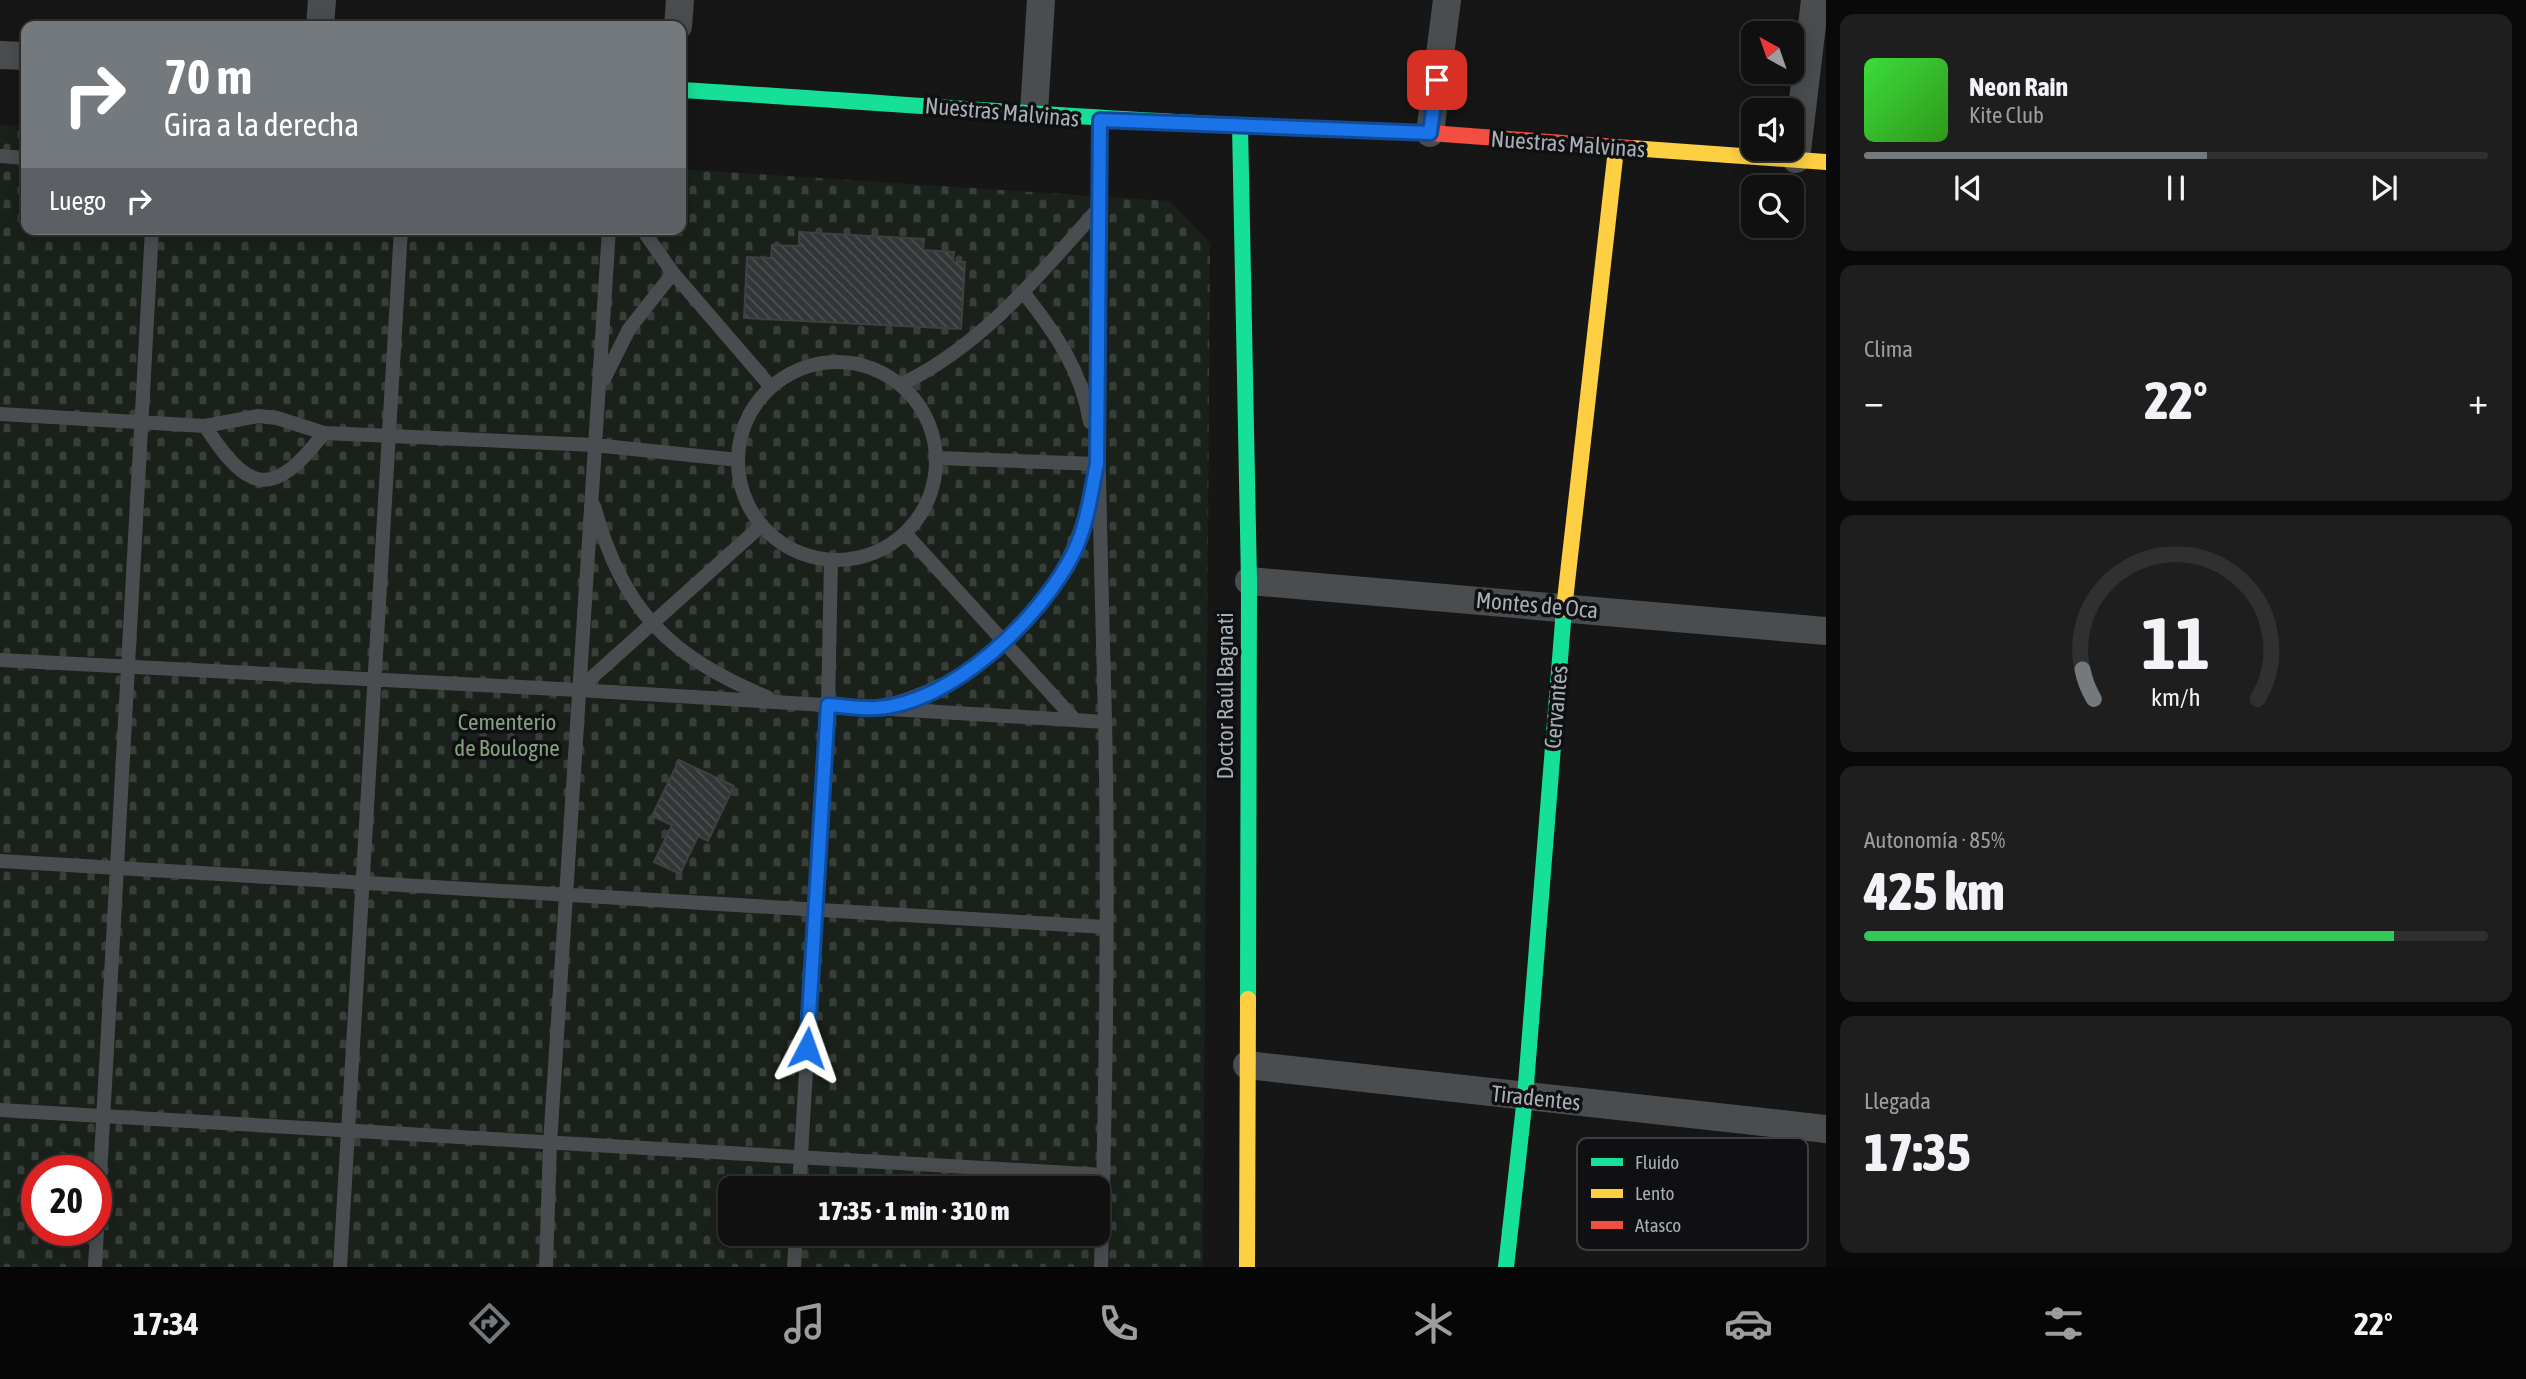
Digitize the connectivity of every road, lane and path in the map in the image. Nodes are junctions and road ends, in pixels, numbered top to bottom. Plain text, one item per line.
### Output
1 (322, 0) edge
2 (680, 0) edge
3 (1041, 0) edge
4 (1447, 0) edge
5 (1815, 0) edge
6 (320, 21) edge
7 (678, 21) edge
8 (0, 55) edge
9 (21, 56) edge
10 (686, 90) edge
11 (1803, 98) edge
12 (1034, 112) junction
13 (1100, 120) junction
14 (1240, 125) junction
15 (1430, 133) junction
16 (1616, 149) junction
17 (0, 156) edge
18 (1741, 156) edge
19 (21, 158) edge
20 (1804, 160) edge
21 (1826, 162) edge
22 (1097, 210) junction
23 (152, 235) edge
24 (401, 235) edge
25 (609, 235) edge
26 (646, 235) edge
27 (673, 273) junction
28 (1023, 292) junction
29 (902, 384) junction
30 (771, 387) junction
31 (597, 395) junction
32 (0, 414) edge
33 (141, 422) junction
34 (205, 426) junction
35 (324, 433) junction
36 (389, 436) junction
37 (594, 445) junction
38 (937, 458) junction
39 (738, 460) junction
40 (1097, 464) junction
41 (591, 495) junction
42 (762, 525) junction
43 (905, 533) junction
44 (831, 560) junction
45 (1249, 581) junction
46 (1564, 607) junction
47 (652, 623) junction
48 (1826, 631) edge
49 (1005, 643) junction
50 (0, 660) edge
51 (128, 667) junction
52 (374, 680) junction
53 (578, 690) junction
54 (780, 702) junction
55 (828, 705) junction
56 (877, 708) junction
57 (1075, 720) junction
58 (1105, 722) junction
59 (0, 861) edge
60 (117, 868) junction
61 (362, 883) junction
62 (565, 895) junction
63 (816, 911) junction
64 (1105, 927) junction
65 (1247, 1065) junction
66 (1525, 1097) junction
67 (0, 1110) edge
68 (103, 1117) junction
69 (1826, 1129) edge
70 (348, 1132) junction
71 (550, 1144) junction
72 (801, 1157) junction
73 (1103, 1175) junction
74 (800, 1176) edge
75 (795, 1246) edge
76 (95, 1267) edge
77 (340, 1267) edge
78 (546, 1267) edge
79 (794, 1267) edge
80 (1101, 1267) edge
81 (1247, 1267) edge
82 (1506, 1267) edge

1 - 6 street
2 - 7 street
3 - 12 street
4 - 15 street
5 - 11 street
8 - 9 street
10 - 12 street, Nuestras Malvinas
12 - 13 street, Nuestras Malvinas
13 - 14 street, Nuestras Malvinas
13 - 22 lane
14 - 15 street, Nuestras Malvinas
14 - 45 street, Doctor Raúl Bagnati
15 - 16 street, Nuestras Malvinas
16 - 18 street, Nuestras Malvinas
16 - 46 street, Cervantes
17 - 19 lane
20 - 21 street, Nuestras Malvinas
22 - 28 lane
22 - 40 lane
23 - 33 lane
24 - 36 lane
25 - 31 lane
26 - 27 lane
27 - 30 lane
27 - 31 lane
28 - 29 lane
28 - 40 lane
29 - 30 lane
29 - 38 lane
30 - 39 lane
31 - 37 lane
32 - 33 lane
33 - 34 lane
33 - 51 lane
34 - 35 lane
34 - 35 lane
35 - 36 lane
36 - 37 lane
36 - 52 lane
37 - 39 lane
37 - 41 lane
38 - 40 lane
38 - 43 lane
39 - 42 lane
40 - 49 lane
40 - 58 lane
41 - 47 lane
41 - 53 lane
42 - 44 lane
42 - 47 lane
43 - 44 lane
43 - 49 lane
44 - 55 lane
45 - 46 street, Montes de Oca
45 - 65 street, Doctor Raúl Bagnati
46 - 48 street, Montes de Oca
46 - 66 street, Cervantes
47 - 53 lane
47 - 54 lane
49 - 56 lane
49 - 57 lane
50 - 51 lane
51 - 52 lane
51 - 60 lane
52 - 53 lane
52 - 61 lane
53 - 54 lane
53 - 62 lane
54 - 55 lane
55 - 56 lane
55 - 63 lane
56 - 57 lane
57 - 58 lane
58 - 64 lane
59 - 60 lane
60 - 61 lane
60 - 68 lane
61 - 62 lane
61 - 70 lane
62 - 63 lane
62 - 71 lane
63 - 64 lane
63 - 72 lane
64 - 73 lane
65 - 66 street, Tiradentes
65 - 81 street, Doctor Raúl Bagnati
66 - 69 street, Tiradentes
66 - 82 street, Cervantes
67 - 68 lane
68 - 70 lane
68 - 76 lane
70 - 71 lane
70 - 77 lane
71 - 72 lane
71 - 78 lane
72 - 73 lane
72 - 74 lane
73 - 80 lane
75 - 79 lane

